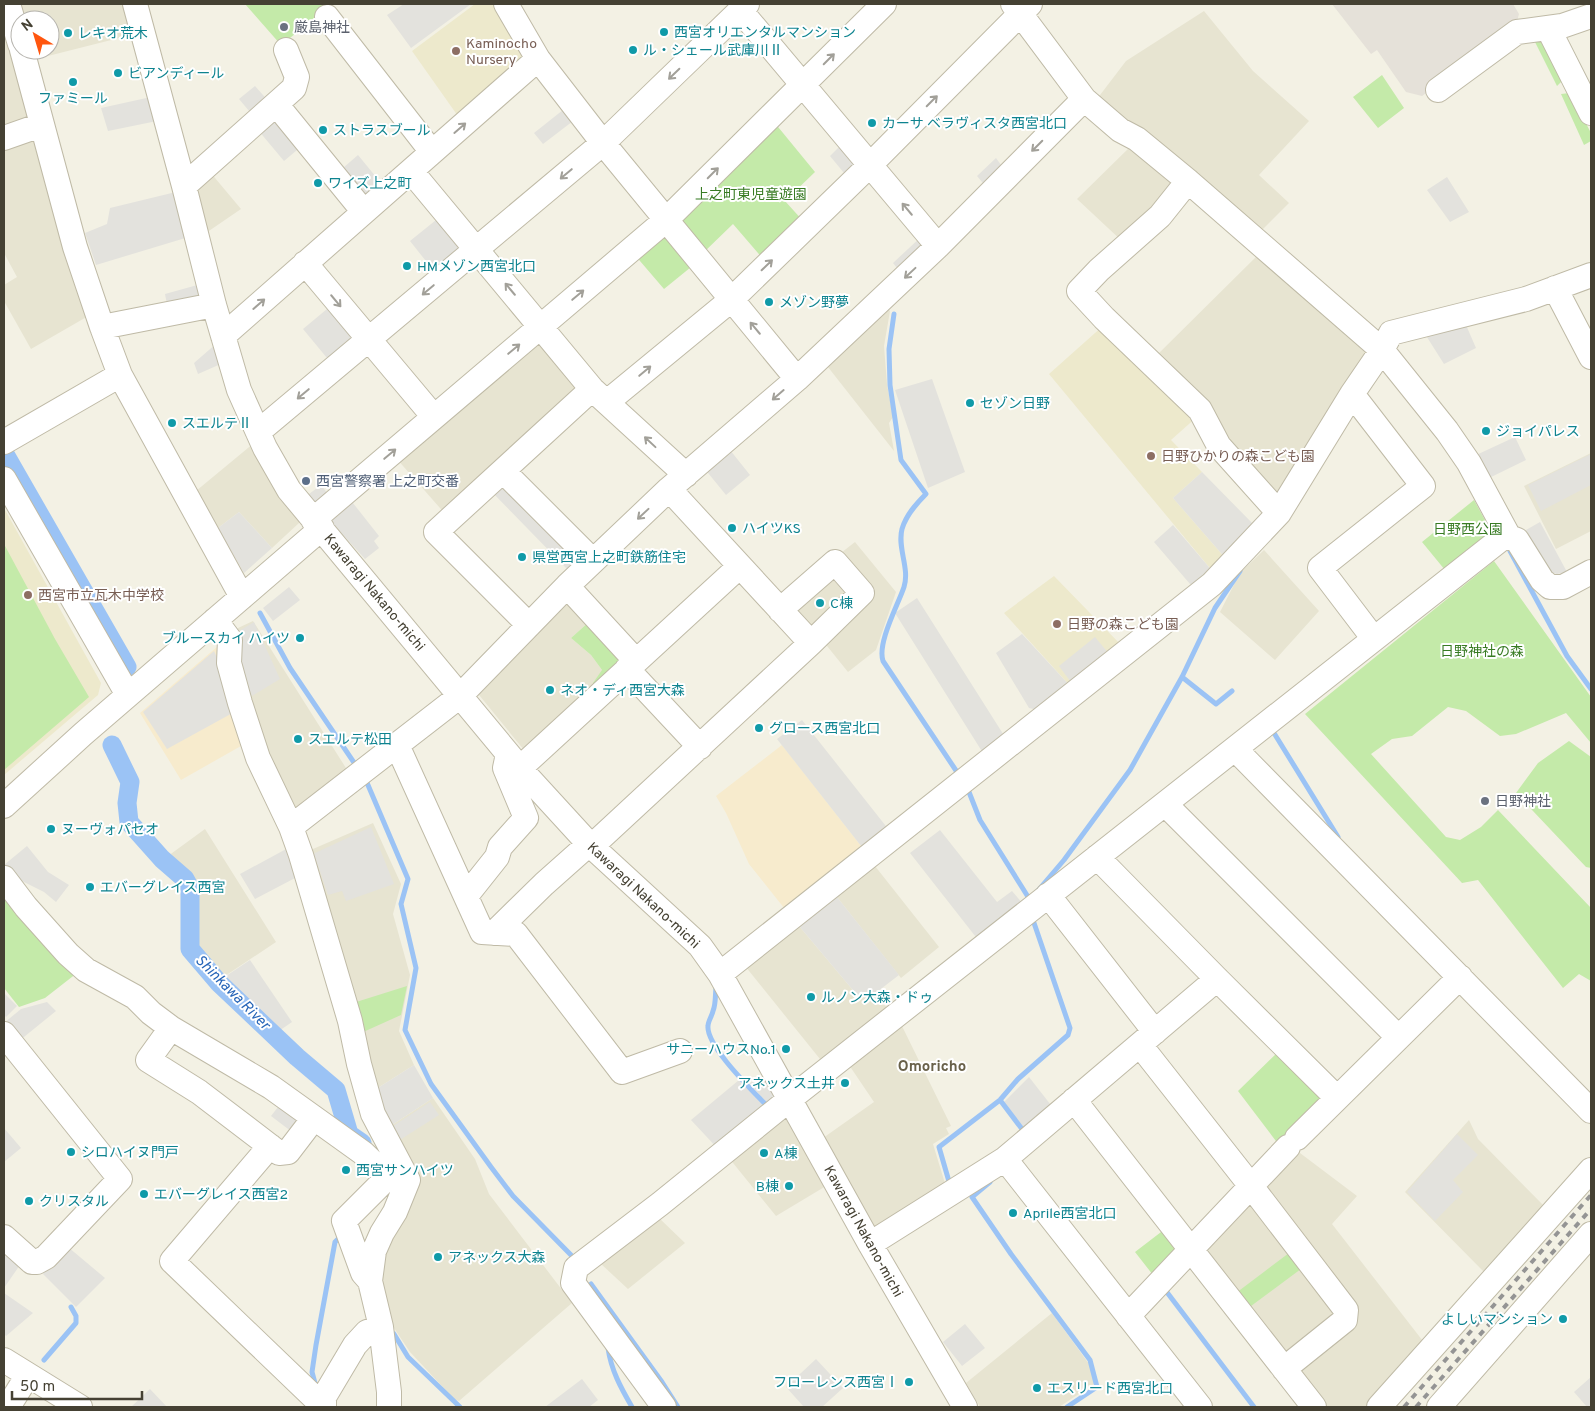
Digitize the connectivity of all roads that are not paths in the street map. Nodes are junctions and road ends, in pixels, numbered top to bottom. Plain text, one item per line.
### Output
1 (135, 4) edge
2 (506, 4) edge
3 (884, 4) edge
4 (744, 7) edge
5 (1021, 7) edge
6 (1591, 16) edge
7 (327, 17) dead end
8 (1548, 28) junction
9 (286, 50) dead end
10 (538, 59) junction
11 (25, 60) edge
12 (803, 84) junction
13 (1438, 90) dead end
14 (1084, 99) junction
15 (276, 104) junction
16 (1591, 113) edge
17 (41, 125) junction
18 (4, 138) edge
19 (603, 143) junction
20 (432, 152) junction
21 (871, 164) junction
22 (411, 171) junction
23 (1188, 181) junction
24 (184, 186) junction
25 (364, 212) junction
26 (666, 220) junction
27 (938, 246) junction
28 (477, 249) junction
29 (305, 263) junction
30 (1591, 274) edge
31 (1555, 288) junction
32 (731, 300) junction
33 (214, 306) junction
34 (541, 326) junction
35 (102, 327) junction
36 (222, 336) junction
37 (368, 339) junction
38 (1382, 350) junction
39 (1591, 357) edge
40 (120, 375) junction
41 (797, 379) junction
42 (1352, 394) junction
43 (600, 396) junction
44 (434, 417) junction
45 (258, 432) junction
46 (4, 442) edge
47 (503, 471) junction
48 (4, 479) edge
49 (678, 482) junction
50 (1279, 513) junction
51 (317, 524) junction
52 (1509, 537) junction
53 (593, 561) junction
54 (740, 566) junction
55 (1591, 572) edge
56 (567, 586) junction
57 (242, 597) junction
58 (780, 610) junction
59 (215, 620) junction
60 (529, 625) junction
61 (1374, 639) junction
62 (811, 643) junction
63 (632, 665) junction
64 (128, 695) junction
65 (460, 696) junction
66 (397, 745) junction
67 (700, 748) junction
68 (1235, 749) junction
69 (514, 761) junction
70 (1165, 804) junction
71 (4, 806) edge
72 (291, 827) junction
73 (590, 845) junction
74 (1097, 857) junction
75 (4, 878) edge
76 (1048, 895) junction
77 (466, 896) junction
78 (494, 933) junction
79 (720, 974) junction
80 (1460, 976) junction
81 (1217, 979) junction
82 (171, 1028) junction
83 (4, 1035) edge
84 (1398, 1037) junction
85 (1148, 1038) junction
86 (680, 1050) dead end
87 (1337, 1098) junction
88 (790, 1099) junction
89 (1074, 1100) junction
90 (1591, 1110) edge
91 (314, 1118) junction
92 (270, 1146) junction
93 (1005, 1159) junction
94 (1591, 1170) edge
95 (394, 1171) junction
96 (1251, 1186) junction
97 (1591, 1234) edge
98 (4, 1236) edge
99 (870, 1244) junction
100 (1191, 1250) junction
101 (370, 1281) junction
102 (1128, 1316) junction
103 (381, 1327) junction
104 (4, 1360) edge
105 (1284, 1369) junction
106 (15, 1387) edge
107 (50, 1407) edge
108 (80, 1407) edge
109 (324, 1407) edge
110 (388, 1407) edge
111 (664, 1407) edge
112 (965, 1407) edge
113 (1200, 1407) edge
114 (1314, 1407) edge
115 (1379, 1407) edge
116 (1439, 1407) edge

1 - 24 street, Kawaragi Nakano-michi
2 - 10 street
12 -> 3 street
4 - 12 street
4 -> 19 street
5 - 14 street
21 -> 5 street
6 - 8 street
7 - 20 street
8 - 13 street
8 - 16 street
9 - 15 street
10 - 19 street
20 -> 10 street
11 - 17 street
12 - 21 street
26 -> 12 street
14 - 23 street
14 -> 27 street
15 - 24 street
15 - 25 street
17 - 18 street
17 - 35 street
19 - 26 street
19 -> 28 street
20 - 22 street
27 -> 21 street
32 -> 21 street
22 - 25 street
22 - 28 street
23 - 38 street
23 - 50 street
24 - 33 street, Kawaragi Nakano-michi
25 - 29 street
26 - 32 street
34 -> 26 street
27 -> 41 street
34 -> 28 street
28 -> 37 street
36 -> 29 street
29 -> 37 street
30 - 31 street
31 - 38 street
31 - 39 street
41 -> 32 street
43 -> 32 street
33 - 35 street
33 - 36 street, Kawaragi Nakano-michi
34 - 43 street
44 -> 34 street
35 - 40 street
36 - 45 street, Kawaragi Nakano-michi
37 - 44 street
37 -> 45 street
38 - 42 street
38 - 52 street
40 - 46 street
40 - 57 street
41 -> 49 street
42 - 50 street
42 - 61 street
43 - 47 street
49 -> 43 street
51 -> 44 street
45 - 51 street, Kawaragi Nakano-michi
47 - 53 street
47 - 60 street
48 - 64 street
49 -> 53 street
49 - 54 street
50 - 79 street
51 - 57 street
51 - 65 street, Kawaragi Nakano-michi
52 - 55 street
52 - 61 street
53 - 56 street
54 - 58 street
54 - 63 street
56 - 60 street
56 - 63 street
57 - 59 street
58 - 62 street
58 - 62 street
59 - 64 street
59 - 72 street
60 - 65 street
61 - 68 street
62 - 67 street
63 - 67 street
63 - 69 street
64 - 71 street
65 - 66 street
65 - 69 street, Kawaragi Nakano-michi
66 - 72 street
66 - 77 street
67 - 73 street
68 - 70 street
68 - 80 street
69 - 73 street, Kawaragi Nakano-michi
69 - 77 street
70 - 74 street
70 - 84 street
72 - 95 street
73 - 78 street
73 - 79 street, Kawaragi Nakano-michi
74 - 76 street
74 - 81 street
75 - 82 street
76 - 85 street
76 - 88 street
77 - 78 street
78 - 86 street
79 - 88 street, Kawaragi Nakano-michi
80 - 84 street
80 - 90 street
81 - 85 street
81 - 87 street
82 - 91 street
82 - 92 street
83 - 98 street
84 - 87 street
85 - 89 street
85 - 96 street
87 - 96 street
88 - 99 street, Kawaragi Nakano-michi
88 - 111 street
89 - 93 street
89 - 100 street
91 - 92 street
91 - 95 street
92 - 109 street
93 - 99 street
93 - 102 street
94 - 115 street
95 - 101 street
95 - 101 street
96 - 100 street
96 - 105 street
97 - 116 street
99 - 112 street, Kawaragi Nakano-michi
100 - 102 street
100 - 105 street
101 - 103 street
102 - 113 street
103 - 109 street
103 - 110 street
104 - 106 street
105 - 114 street
106 - 107 street
106 - 108 street

